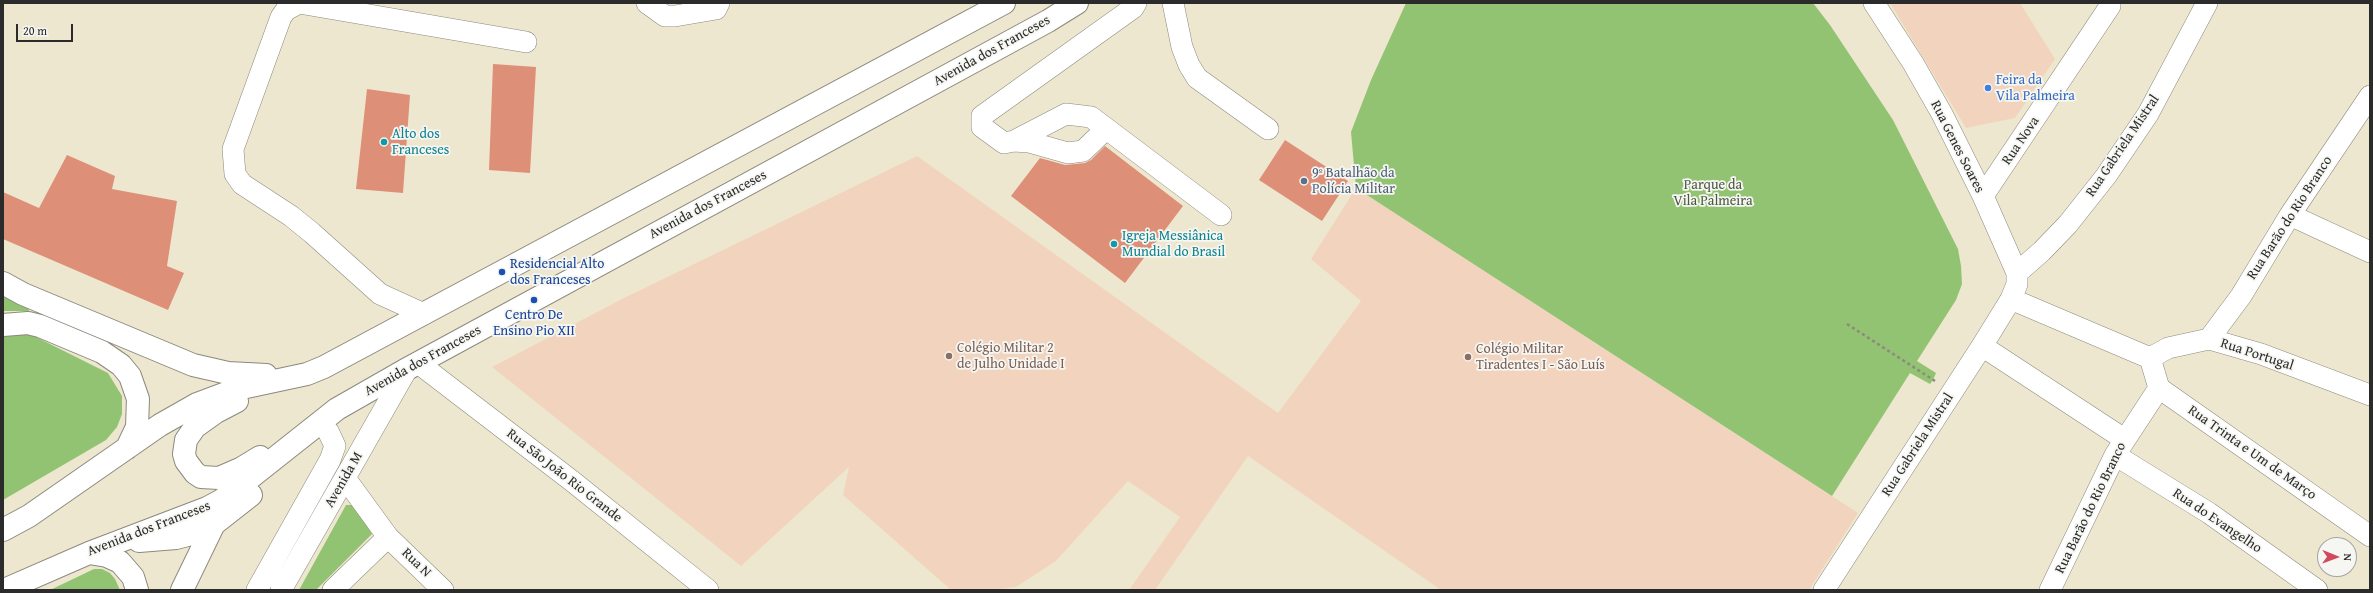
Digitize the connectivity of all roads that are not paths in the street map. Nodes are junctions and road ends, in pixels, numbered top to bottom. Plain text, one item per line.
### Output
1 (647, 3) edge
2 (719, 3) edge
3 (1004, 3) edge
4 (1077, 3) edge
5 (1136, 3) edge
6 (1173, 3) edge
7 (1874, 3) edge
8 (2207, 3) edge
9 (2110, 6) dead end
10 (526, 42) dead end
11 (2370, 96) edge
12 (1106, 129) junction
13 (1268, 129) dead end
14 (1014, 141) junction
15 (1983, 196) junction
16 (1221, 214) dead end
17 (2290, 215) junction
18 (2370, 252) edge
19 (2017, 273) junction
20 (3, 283) edge
21 (2011, 299) junction
22 (432, 310) junction
23 (3, 325) edge
24 (2209, 339) junction
25 (1982, 346) junction
26 (2150, 358) junction
27 (412, 366) junction
28 (307, 374) junction
29 (2159, 388) junction
30 (2370, 395) edge
31 (337, 409) junction
32 (328, 431) junction
33 (2120, 447) junction
34 (127, 448) junction
35 (345, 478) junction
36 (214, 524) junction
37 (3, 530) edge
38 (2370, 536) edge
39 (388, 537) junction
40 (120, 541) junction
41 (89, 553) junction
42 (4, 590) edge
43 (137, 590) edge
44 (182, 590) edge
45 (257, 590) edge
46 (281, 590) edge
47 (334, 590) edge
48 (443, 590) edge
49 (708, 590) edge
50 (1824, 590) edge
51 (2050, 590) edge
52 (2317, 590) edge

1 - 2 street
3 - 22 main road
4 - 27 main road, Avenida dos Franceses
5 - 14 street
6 - 13 street
7 - 15 street, Rua Genes Soares
8 - 19 street, Rua Gabriela Mistral
9 - 15 street, Rua Nova
10 - 22 street
11 - 17 street, Rua Barão do Rio Branco
12 - 14 street
12 - 14 street
12 - 16 street
15 - 19 street, Rua Genes Soares
17 - 18 street
17 - 24 street, Rua Barão do Rio Branco
19 - 21 street
20 - 28 main road
21 - 25 street, Rua Gabriela Mistral
21 - 26 street
22 - 28 main road
23 - 34 main road
24 - 26 street, Rua Portugal
24 - 30 street, Rua Portugal
25 - 33 street, Rua do Evangelho
25 - 50 street, Rua Gabriela Mistral
26 - 29 street
27 - 31 main road, Avenida dos Franceses
27 - 32 main road
27 - 35 street, Avenida M
27 - 49 street, Rua São João Rio Grande
28 - 31 main road
28 - 34 main road
29 - 33 street, Rua Barão do Rio Branco
29 - 38 street, Rua Trinta e Um de Março
31 - 40 main road, Avenida dos Franceses
32 - 36 main road
32 - 45 street, Avenida M
33 - 51 street, Rua Barão do Rio Branco
33 - 52 street, Rua do Evangelho
34 - 37 main road
35 - 39 street, Rua N
35 - 46 street, Avenida M
36 - 40 main road
36 - 44 main road
39 - 47 street
39 - 48 street, Rua N
40 - 41 main road, Avenida dos Franceses
41 - 42 main road, Avenida dos Franceses
41 - 43 main road

